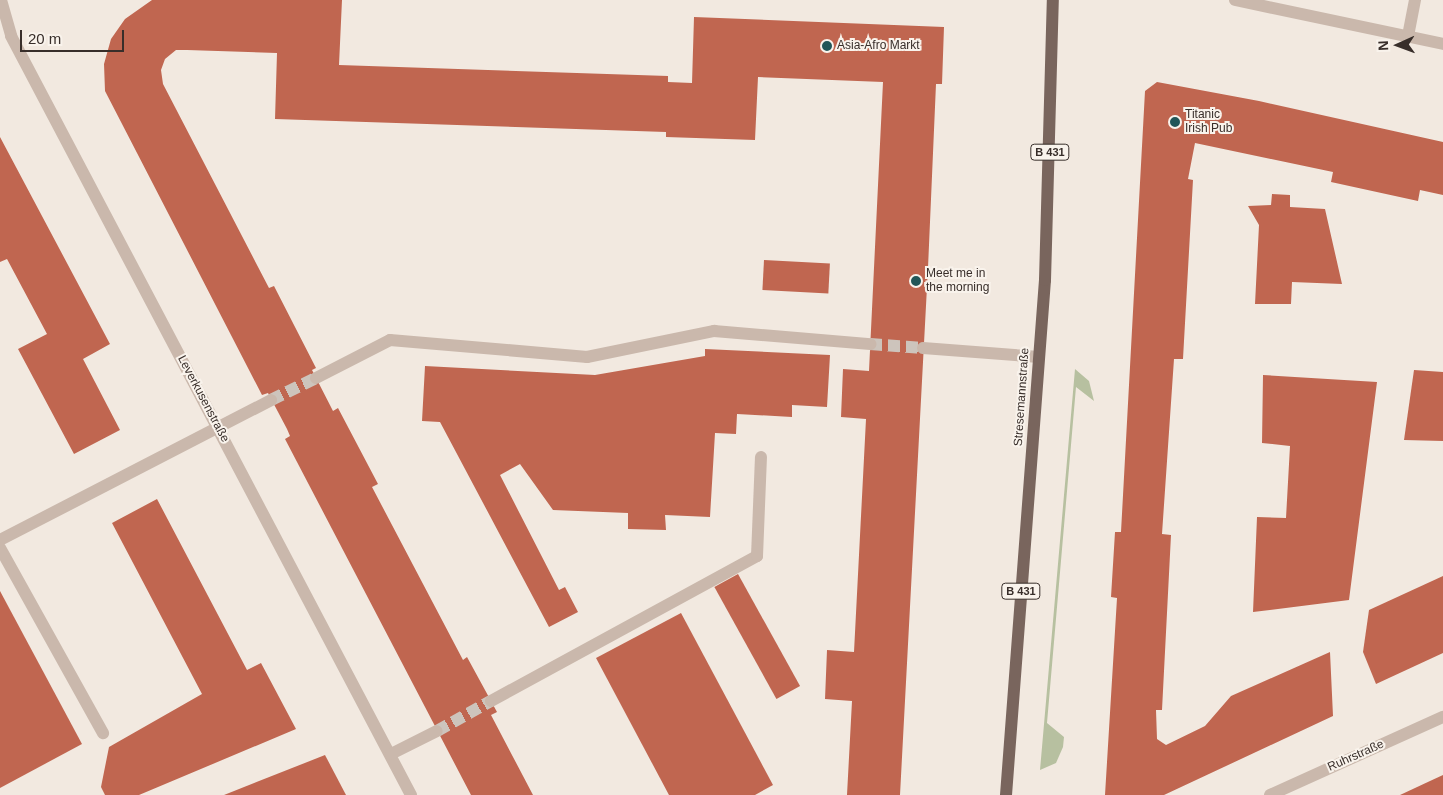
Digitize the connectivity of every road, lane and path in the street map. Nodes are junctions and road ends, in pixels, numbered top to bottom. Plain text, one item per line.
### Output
1 (1, 0) edge
2 (1053, 0) edge
3 (1235, 0) edge
4 (1415, 0) edge
5 (1408, 36) junction
6 (1443, 44) edge
7 (870, 344) tunnel mouth
8 (923, 348) tunnel mouth
9 (1039, 357) junction
10 (316, 378) tunnel mouth
11 (271, 400) tunnel mouth
12 (218, 428) junction
13 (761, 457) dead end
14 (0, 540) edge
15 (0, 548) edge
16 (491, 701) tunnel mouth
17 (1443, 717) edge
18 (437, 731) tunnel mouth
19 (103, 733) dead end
20 (391, 754) junction
21 (411, 795) edge
22 (1006, 795) edge
23 (1270, 795) edge

1 - 12 street, Leverkusenstraße
2 - 9 main road, Stresemannstraße / B 431
3 - 5 street
4 - 5 street
5 - 6 street
7 - 10 street
8 - 9 street
9 - 22 main road, Stresemannstraße / B 431
11 - 12 street
12 - 14 street
12 - 20 street, Leverkusenstraße
13 - 16 street
15 - 19 street
17 - 23 street, Ruhrstraße
18 - 20 street
20 - 21 street, Leverkusenstraße

